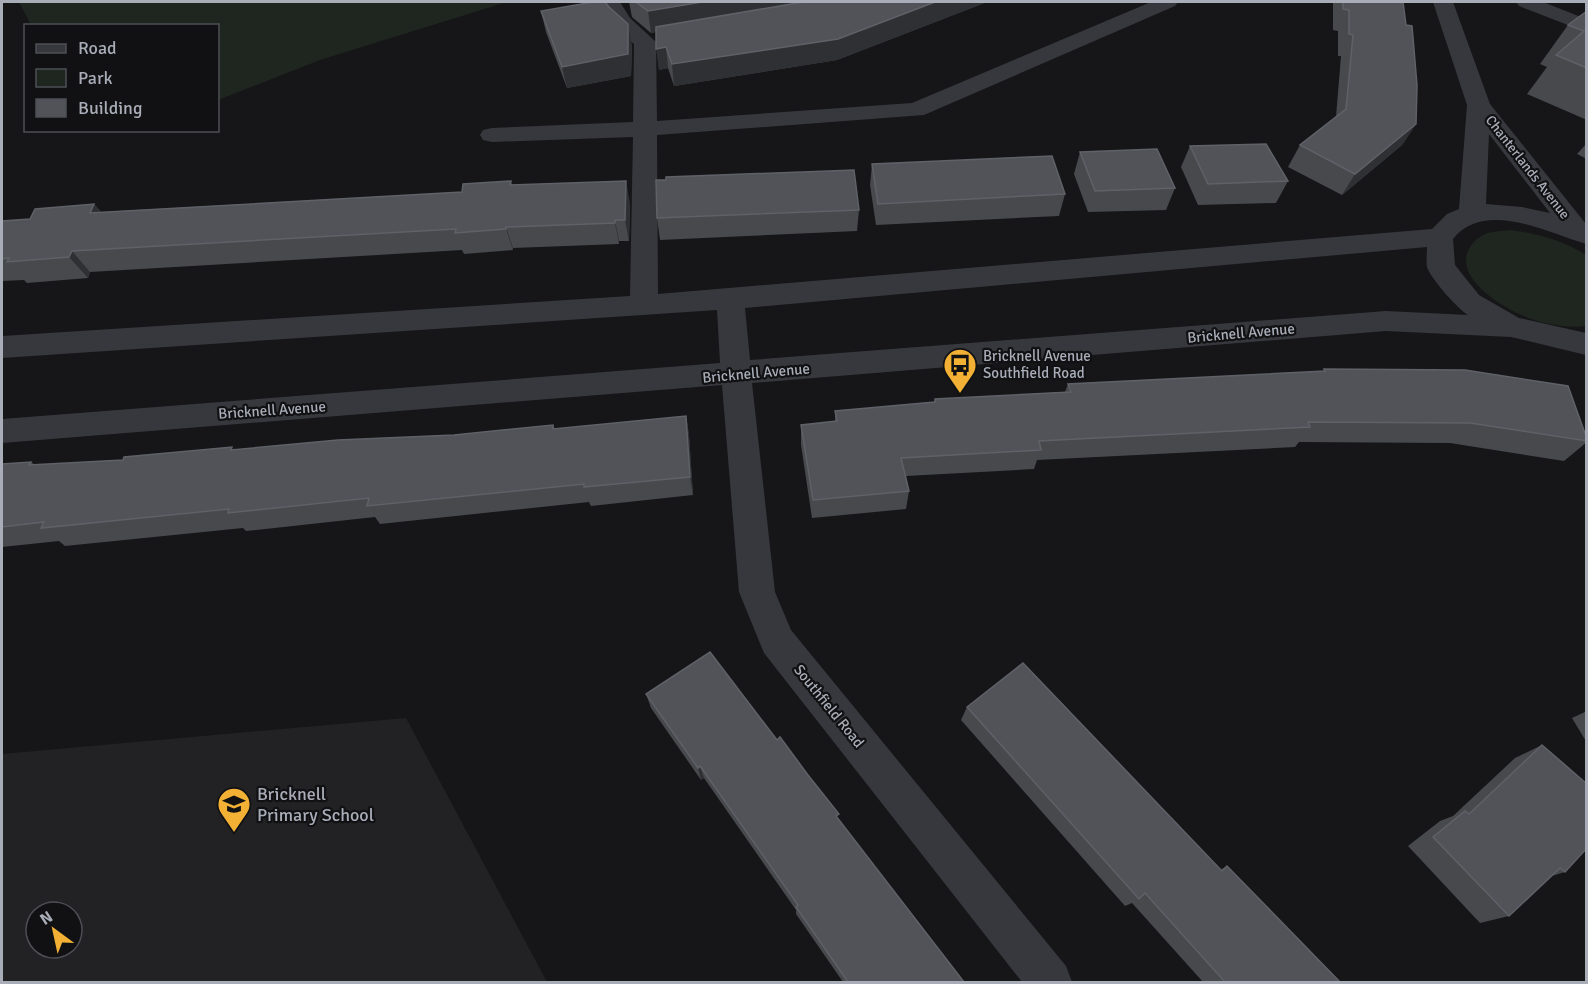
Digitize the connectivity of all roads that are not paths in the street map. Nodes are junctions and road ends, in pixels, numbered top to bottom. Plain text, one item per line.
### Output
1 (610, 2) edge
2 (1443, 2) edge
3 (1526, 2) edge
4 (1159, 3) edge
5 (1587, 26) edge
6 (1479, 105) junction
7 (645, 129) junction
8 (492, 135) dead end
9 (1472, 214) junction
10 (1582, 233) edge
11 (1440, 237) junction
12 (730, 299) junction
13 (644, 304) junction
14 (1511, 327) junction
15 (1585, 345) edge
16 (2, 347) edge
17 (736, 374) junction
18 (2, 431) edge
19 (1050, 982) edge

1 - 7 street
2 - 6 street, Chanterlands Avenue
3 - 5 street
4 - 7 street
6 - 9 street, Chanterlands Avenue
6 - 10 street, Chanterlands Avenue
7 - 8 street
7 - 13 street
9 - 10 street
9 - 11 street
11 - 12 street
11 - 14 street
12 - 13 street
12 - 17 street, Southfield Road
13 - 16 street
14 - 15 street
14 - 17 street, Bricknell Avenue
17 - 18 street, Bricknell Avenue
17 - 19 street, Southfield Road

